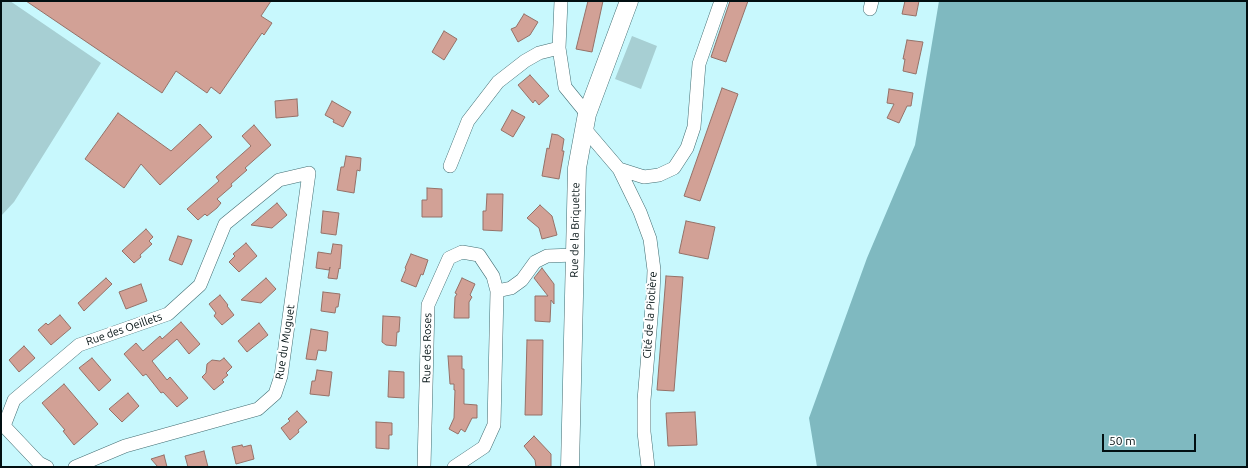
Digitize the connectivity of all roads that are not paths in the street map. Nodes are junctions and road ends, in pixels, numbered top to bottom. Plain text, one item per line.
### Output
1 (561, 1) edge
2 (629, 1) edge
3 (721, 1) edge
4 (559, 48) junction
5 (585, 121) junction
6 (450, 166) dead end
7 (619, 169) junction
8 (309, 173) joint
9 (574, 255) junction
10 (497, 291) junction
11 (2, 425) edge
12 (47, 467) edge
13 (75, 467) edge
14 (424, 467) edge
15 (454, 467) edge
16 (570, 467) edge
17 (648, 467) edge

1 - 4 street, Cité de la Piotière
2 - 5 main road, Rue de la Briquette
3 - 7 street
4 - 5 street, Cité de la Piotière
4 - 6 street
5 - 7 street, Cité de la Piotière
5 - 9 main road, Rue de la Briquette
7 - 17 street, Cité de la Piotière
8 - 11 street, Rue des Oeillets
8 - 13 street, Rue du Muguet
9 - 10 street
9 - 16 main road, Rue de la Briquette
10 - 14 street, Rue des Roses
10 - 15 street, Rue des Roses
11 - 12 street

